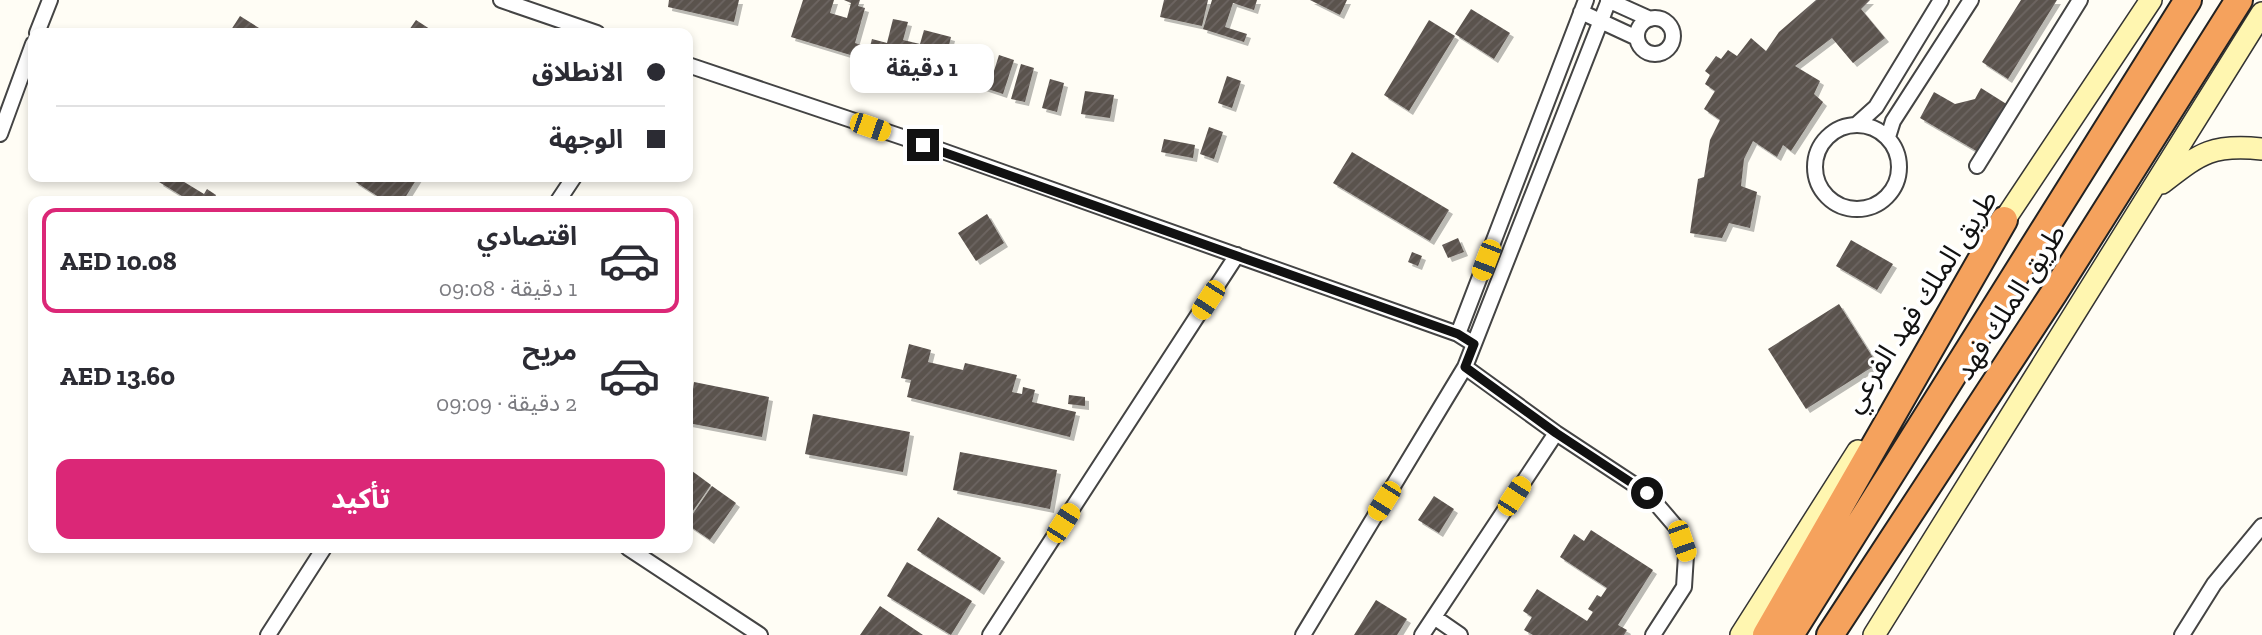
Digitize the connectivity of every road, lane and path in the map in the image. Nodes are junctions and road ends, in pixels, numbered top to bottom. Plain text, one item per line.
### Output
1 (50, 0) edge
2 (501, 0) edge
3 (1608, 0) edge
4 (1941, 0) edge
5 (1971, 0) edge
6 (2080, 0) edge
7 (2151, 0) edge
8 (2188, 0) edge
9 (2239, 0) edge
10 (1584, 6) edge
11 (2262, 13) edge
12 (1601, 19) junction
13 (1650, 19) junction
14 (1926, 24) junction
15 (39, 28) edge
16 (582, 28) edge
17 (1637, 38) junction
18 (1946, 38) junction
19 (28, 58) edge
20 (693, 67) edge
21 (1856, 125) junction
22 (0, 134) edge
23 (1888, 137) junction
24 (2262, 149) edge
25 (1977, 166) dead end
26 (2152, 191) junction
27 (2004, 220) junction
28 (1237, 255) junction
29 (1458, 334) junction
30 (1474, 344) junction
31 (1465, 367) junction
32 (1556, 433) junction
33 (2262, 526) edge
34 (321, 553) edge
35 (636, 553) edge
36 (1434, 617) junction
37 (268, 635) edge
38 (760, 635) edge
39 (990, 635) edge
40 (1303, 635) edge
41 (1422, 635) edge
42 (1460, 635) edge
43 (1653, 635) edge
44 (1741, 635) edge
45 (1766, 635) edge
46 (1790, 635) edge
47 (1830, 635) edge
48 (1874, 635) edge
49 (2182, 635) edge

1 - 15 street
2 - 16 street
3 - 12 street
3 - 13 street
4 - 14 street
5 - 18 street
6 - 25 street
7 - 27 main road, طريق الملك فهد الفرعي
8 - 46 highway, طريق الملك فهد
9 - 47 highway, طريق الملك فهد
10 - 12 street
10 - 29 street
11 - 26 main road
12 - 17 street
12 - 30 street
13 - 17 street
13 - 17 street
14 - 18 street
14 - 21 street
18 - 23 street
19 - 22 street
20 - 28 street
21 - 23 street
21 - 23 street
24 - 26 main road
26 - 48 main road
27 - 44 main road, طريق الملك فهد الفرعي
27 - 45 highway
28 - 29 street
28 - 39 street
29 - 30 street
30 - 31 street
31 - 32 street
31 - 40 street
32 - 36 street
32 - 43 street
33 - 49 street
34 - 37 street
35 - 38 street
36 - 41 street
36 - 42 street

